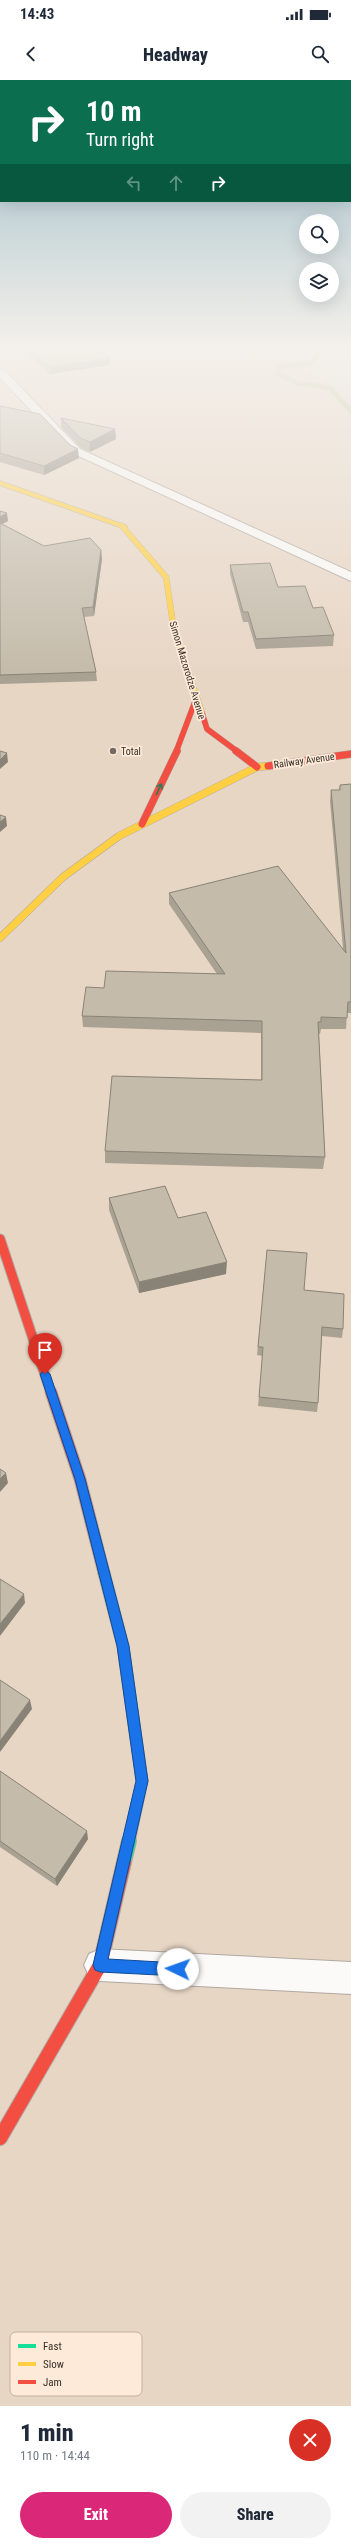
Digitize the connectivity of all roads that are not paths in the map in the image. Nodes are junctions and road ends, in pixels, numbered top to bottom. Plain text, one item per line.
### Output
1 (86, 456) edge
2 (0, 483) edge
3 (351, 577) edge
4 (196, 699) junction
5 (351, 754) edge
6 (257, 767) junction
7 (142, 824) junction
8 (0, 938) edge
9 (0, 1238) edge
10 (100, 1965) junction
11 (351, 1978) edge
12 (0, 2138) edge

1 - 3 street
2 - 4 main road, Simon Mazorodze Avenue
4 - 6 main road, Simon Mazorodze Avenue
7 -> 4 main road
5 - 6 main road, Railway Avenue
6 - 7 main road, Railway Avenue
7 - 8 main road, Railway Avenue
9 - 10 main road
10 - 11 street
10 - 12 main road

